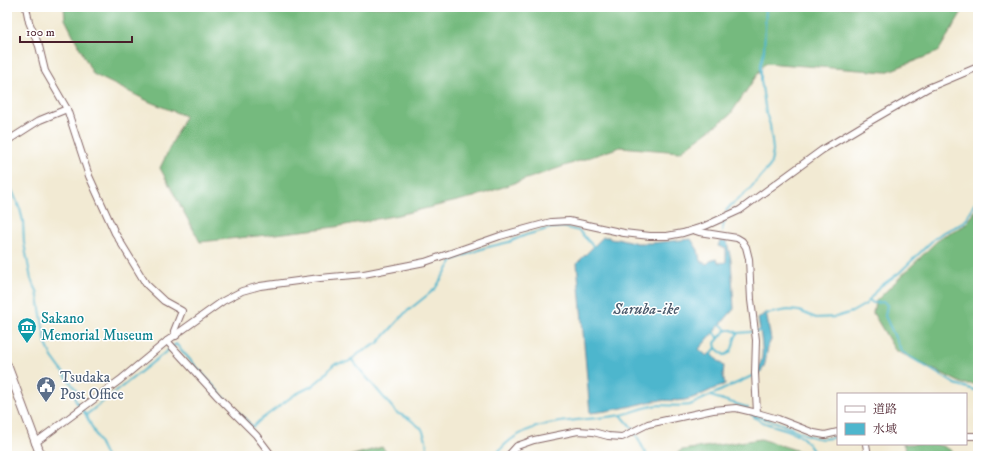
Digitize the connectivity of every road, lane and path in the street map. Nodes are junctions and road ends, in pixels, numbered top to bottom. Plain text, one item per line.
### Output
1 (26, 7) edge
2 (978, 67) edge
3 (67, 109) junction
4 (7, 141) edge
5 (693, 230) junction
6 (176, 336) junction
7 (171, 345) junction
8 (7, 365) edge
9 (752, 412) junction
10 (837, 432) edge
11 (967, 436) edge
12 (978, 436) edge
13 (36, 443) junction
14 (866, 445) edge
15 (40, 456) edge
16 (272, 456) edge
17 (508, 456) edge
18 (868, 456) edge

1 - 3 street
2 - 5 street
3 - 4 street
3 - 6 street
5 - 6 street
5 - 9 street
6 - 7 street
7 - 13 street
7 - 16 street
8 - 13 street
9 - 10 street
9 - 17 street
11 - 12 street
13 - 15 street
14 - 18 street

